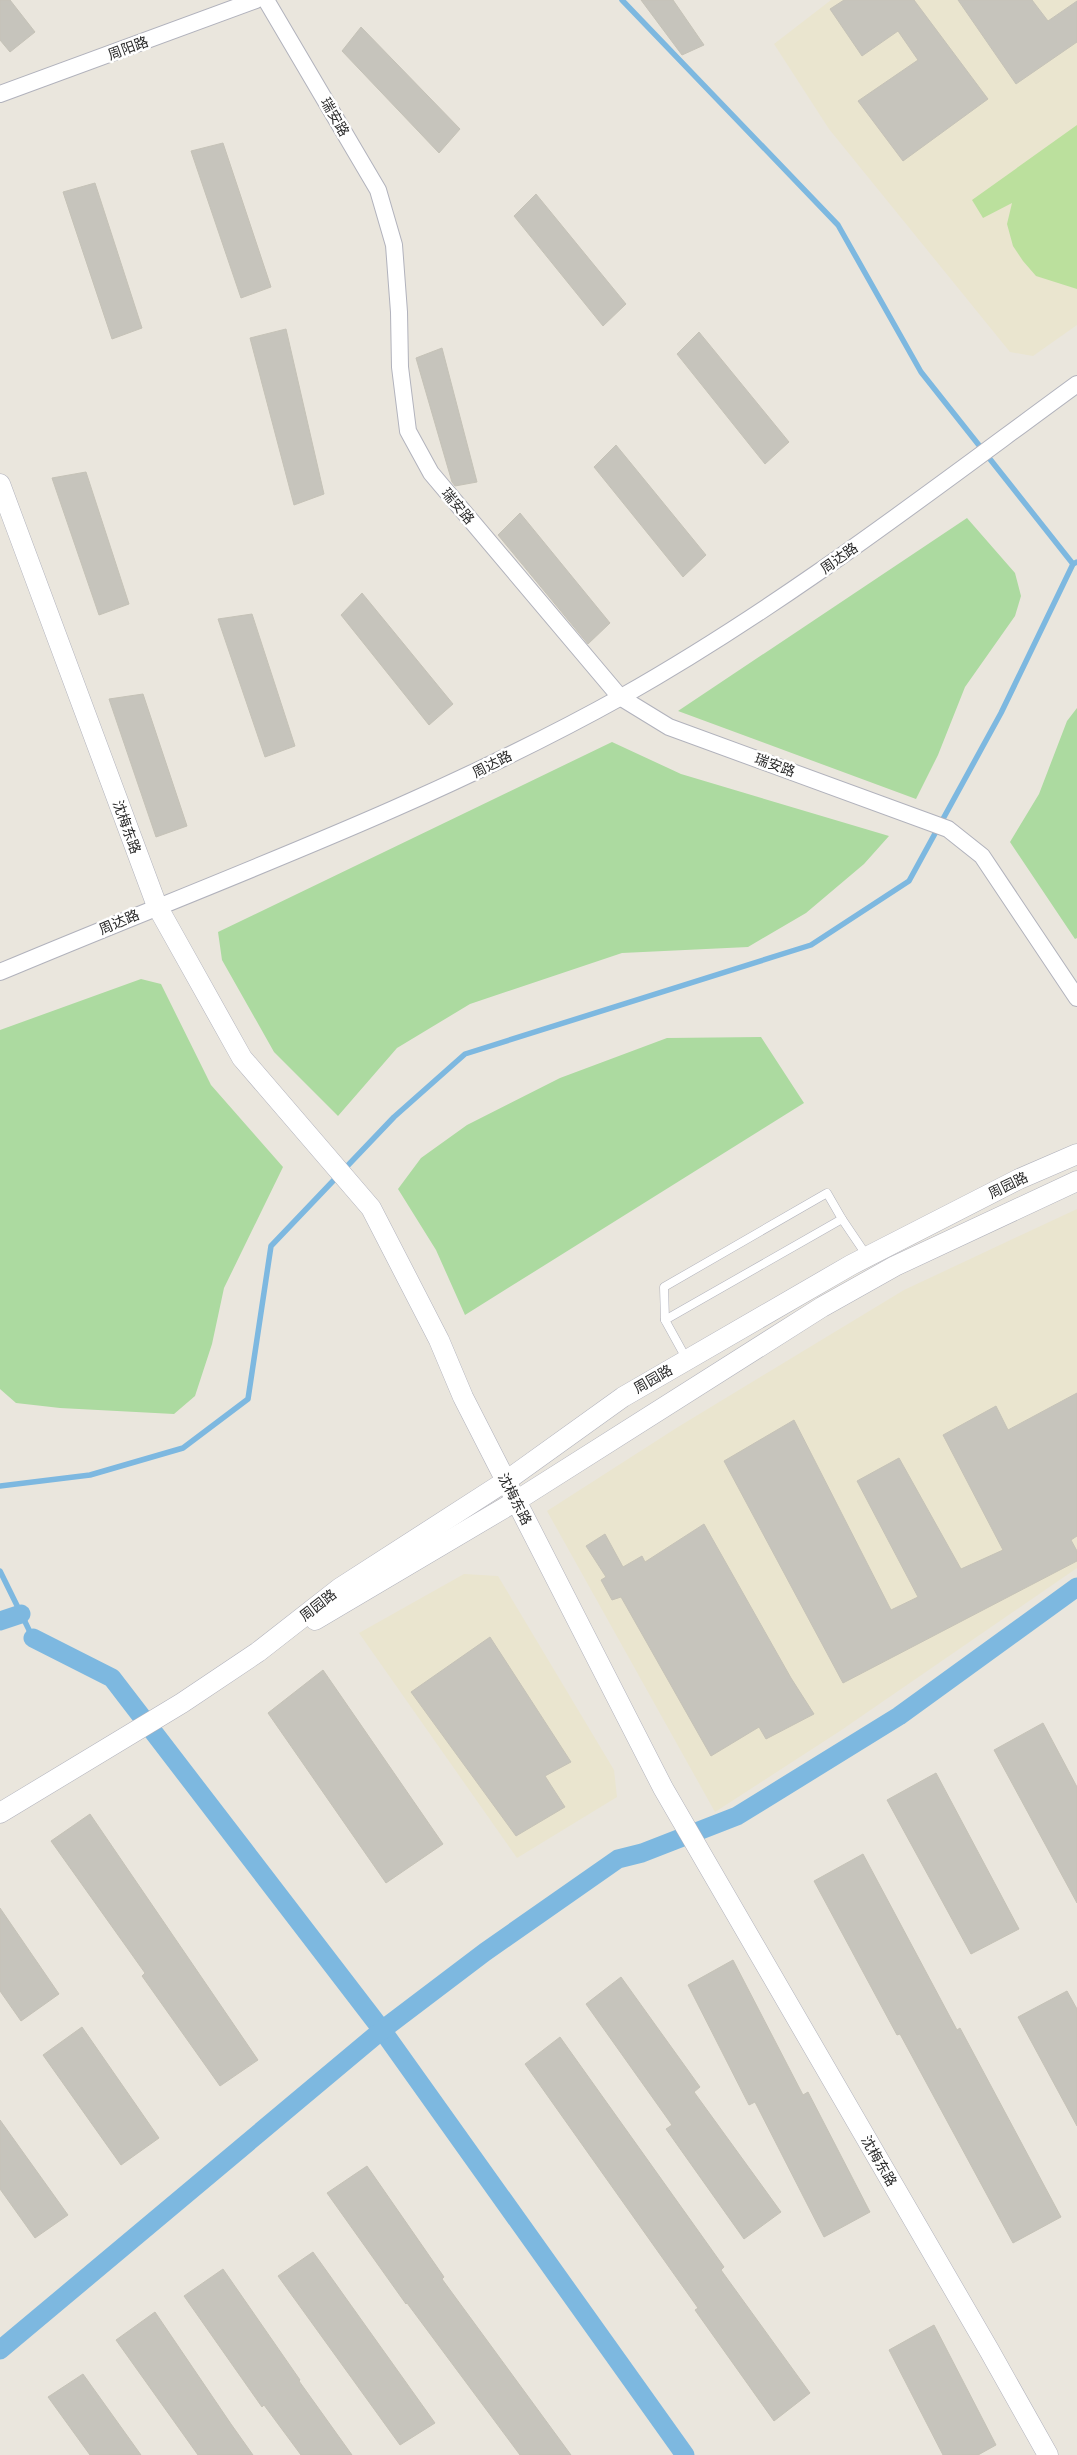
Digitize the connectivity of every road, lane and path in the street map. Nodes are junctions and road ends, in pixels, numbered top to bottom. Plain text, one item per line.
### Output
1 (256, 0) edge
2 (266, 0) edge
3 (0, 94) edge
4 (1077, 384) edge
5 (0, 484) edge
6 (620, 697) junction
7 (157, 906) junction
8 (0, 972) edge
9 (1077, 998) edge
10 (1077, 1154) edge
11 (1077, 1181) edge
12 (842, 1219) junction
13 (868, 1256) junction
14 (665, 1320) junction
15 (687, 1360) junction
16 (506, 1481) junction
17 (516, 1501) junction
18 (258, 1652) junction
19 (0, 1813) edge
20 (1048, 2455) edge

1 - 3 street, 周阳路
2 - 6 street, 瑞安路
4 - 6 street, 周达路
5 - 7 street, 沈梅东路
6 - 7 street, 周达路
6 - 9 street, 瑞安路
7 - 8 street, 周达路
7 - 16 street, 沈梅东路
10 - 13 street, 周园路
11 - 17 street, 周园路
12 - 13 lane
12 - 14 lane
12 - 14 lane
13 - 15 street, 周园路
14 - 15 lane
15 - 16 street, 周园路
16 - 17 street, 沈梅东路
16 - 18 street, 周园路
17 - 18 street, 周园路
17 - 20 street, 沈梅东路
18 - 19 street, 周园路

